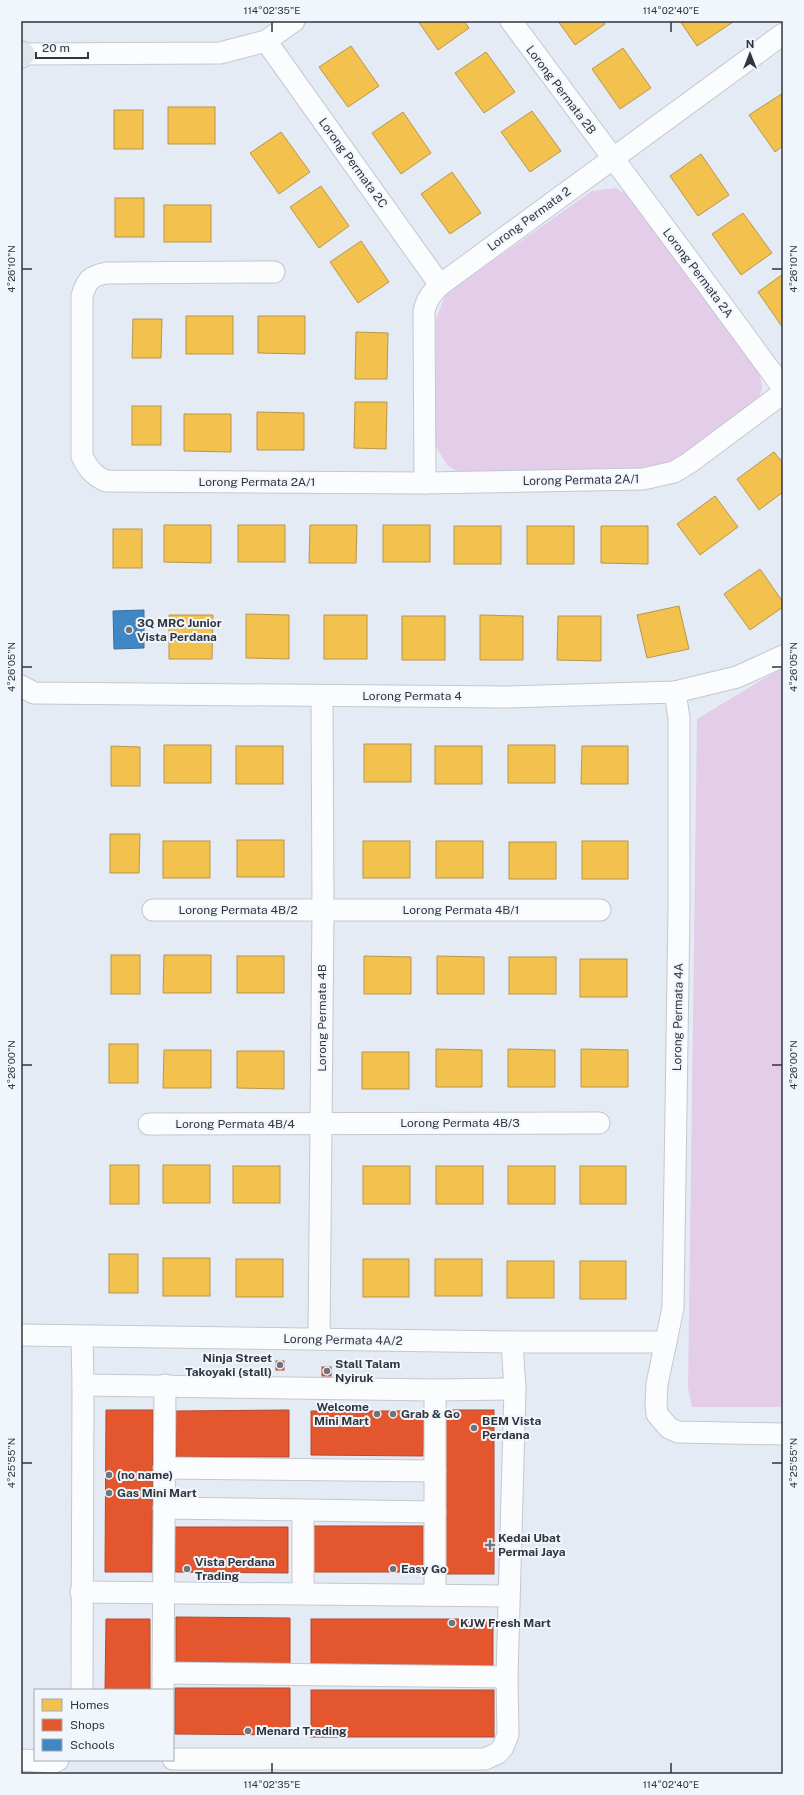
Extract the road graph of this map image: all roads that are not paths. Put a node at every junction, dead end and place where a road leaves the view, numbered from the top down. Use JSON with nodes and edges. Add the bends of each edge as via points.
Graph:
{"nodes":[{"id":1,"x":294,"y":21,"type":"edge"},
{"id":2,"x":511,"y":21,"type":"edge"},
{"id":3,"x":783,"y":34,"type":"edge"},
{"id":4,"x":266,"y":41,"type":"junction"},
{"id":5,"x":22,"y":54,"type":"edge"},
{"id":6,"x":612,"y":158,"type":"junction"},
{"id":7,"x":274,"y":272,"type":"dead end"},
{"id":8,"x":440,"y":285,"type":"junction"},
{"id":9,"x":783,"y":388,"type":"edge"},
{"id":10,"x":783,"y":393,"type":"edge"},
{"id":11,"x":425,"y":483,"type":"junction"},
{"id":12,"x":783,"y":656,"type":"edge"},
{"id":13,"x":675,"y":692,"type":"junction"},
{"id":14,"x":25,"y":693,"type":"edge"},
{"id":15,"x":322,"y":696,"type":"junction"},
{"id":16,"x":153,"y":910,"type":"dead end"},
{"id":17,"x":323,"y":910,"type":"junction"},
{"id":18,"x":600,"y":910,"type":"dead end"},
{"id":19,"x":599,"y":1123,"type":"dead end"},
{"id":20,"x":149,"y":1124,"type":"dead end"},
{"id":21,"x":322,"y":1124,"type":"junction"},
{"id":22,"x":21,"y":1335,"type":"edge"},
{"id":23,"x":82,"y":1336,"type":"junction"},
{"id":24,"x":319,"y":1339,"type":"junction"},
{"id":25,"x":512,"y":1342,"type":"junction"},
{"id":26,"x":666,"y":1342,"type":"junction"},
{"id":27,"x":83,"y":1385,"type":"junction"},
{"id":28,"x":165,"y":1385,"type":"junction"},
{"id":29,"x":515,"y":1389,"type":"junction"},
{"id":30,"x":435,"y":1390,"type":"junction"},
{"id":31,"x":783,"y":1434,"type":"edge"},
{"id":32,"x":164,"y":1468,"type":"junction"},
{"id":33,"x":435,"y":1471,"type":"junction"},
{"id":34,"x":164,"y":1508,"type":"junction"},
{"id":35,"x":302,"y":1512,"type":"junction"},
{"id":36,"x":435,"y":1512,"type":"junction"},
{"id":37,"x":81,"y":1592,"type":"junction"},
{"id":38,"x":163,"y":1592,"type":"junction"},
{"id":39,"x":302,"y":1593,"type":"junction"},
{"id":40,"x":435,"y":1595,"type":"junction"},
{"id":41,"x":510,"y":1596,"type":"junction"},
{"id":42,"x":508,"y":1677,"type":"junction"},
{"id":43,"x":163,"y":1682,"type":"edge"},
{"id":44,"x":82,"y":1689,"type":"edge"},
{"id":45,"x":174,"y":1759,"type":"edge"},
{"id":46,"x":21,"y":1760,"type":"edge"},
{"id":47,"x":34,"y":1761,"type":"edge"},
{"id":48,"x":38,"y":1761,"type":"edge"},
{"id":49,"x":56,"y":1761,"type":"edge"}],
"edges":[{"from":1,"to":4,"type":"street"},
{"from":2,"to":6,"type":"street","name":"Lorong Permata 2B"},
{"from":3,"to":6,"type":"street","name":"Lorong Permata 2"},
{"from":4,"to":5,"type":"street","via":[[220,53]]},
{"from":4,"to":8,"type":"street","name":"Lorong Permata 2C"},
{"from":6,"to":8,"type":"street","name":"Lorong Permata 2"},
{"from":6,"to":9,"type":"street","name":"Lorong Permata 2A"},
{"from":7,"to":11,"type":"street","name":"Lorong Permata 2A/1","via":[[94,275],[86,284],[82,296],[82,456],[87,468],[106,481]]},
{"from":8,"to":11,"type":"street","name":"Lorong Permata 2","via":[[426,303],[424,312]]},
{"from":10,"to":11,"type":"street","name":"Lorong Permata 2A/1","via":[[703,454],[674,472],[658,477]]},
{"from":12,"to":13,"type":"street","name":"Lorong Permata 4","via":[[736,677]]},
{"from":13,"to":15,"type":"street","name":"Lorong Permata 4","via":[[506,697]]},
{"from":13,"to":26,"type":"street","name":"Lorong Permata 4A","via":[[679,718],[676,1211],[673,1308]]},
{"from":14,"to":15,"type":"street","name":"Lorong Permata 4"},
{"from":15,"to":17,"type":"street","name":"Lorong Permata 4B"},
{"from":16,"to":17,"type":"street","name":"Lorong Permata 4B/2"},
{"from":17,"to":18,"type":"street","name":"Lorong Permata 4B/1"},
{"from":17,"to":21,"type":"street","name":"Lorong Permata 4B"},
{"from":19,"to":21,"type":"street","name":"Lorong Permata 4B/3"},
{"from":20,"to":21,"type":"street","name":"Lorong Permata 4B/4"},
{"from":21,"to":24,"type":"street","name":"Lorong Permata 4B"},
{"from":22,"to":23,"type":"street","name":"Lorong Permata 4A/2"},
{"from":23,"to":24,"type":"street","name":"Lorong Permata 4A/2"},
{"from":23,"to":27,"type":"street"},
{"from":24,"to":25,"type":"street","name":"Lorong Permata 4A/2"},
{"from":25,"to":26,"type":"street","name":"Lorong Permata 4A/2"},
{"from":25,"to":29,"type":"street"},
{"from":26,"to":31,"type":"street","name":"Lorong Permata 4A","via":[[657,1384],[656,1404],[658,1414],[669,1428],[678,1432],[705,1434]]},
{"from":27,"to":28,"type":"street"},
{"from":27,"to":37,"type":"street"},
{"from":28,"to":30,"type":"street"},
{"from":28,"to":32,"type":"street"},
{"from":29,"to":30,"type":"street"},
{"from":29,"to":41,"type":"street"},
{"from":30,"to":33,"type":"street"},
{"from":32,"to":33,"type":"street"},
{"from":32,"to":34,"type":"street"},
{"from":33,"to":36,"type":"street"},
{"from":34,"to":35,"type":"street"},
{"from":34,"to":38,"type":"street"},
{"from":35,"to":36,"type":"street"},
{"from":35,"to":39,"type":"street"},
{"from":36,"to":40,"type":"street"},
{"from":37,"to":38,"type":"street"},
{"from":37,"to":44,"type":"street"},
{"from":38,"to":39,"type":"street"},
{"from":38,"to":43,"type":"street"},
{"from":39,"to":40,"type":"street"},
{"from":40,"to":41,"type":"street"},
{"from":41,"to":42,"type":"street"},
{"from":42,"to":43,"type":"street"},
{"from":42,"to":45,"type":"street","via":[[507,1742],[498,1753],[485,1759]]},
{"from":46,"to":47,"type":"street"},
{"from":48,"to":49,"type":"street"}]}
